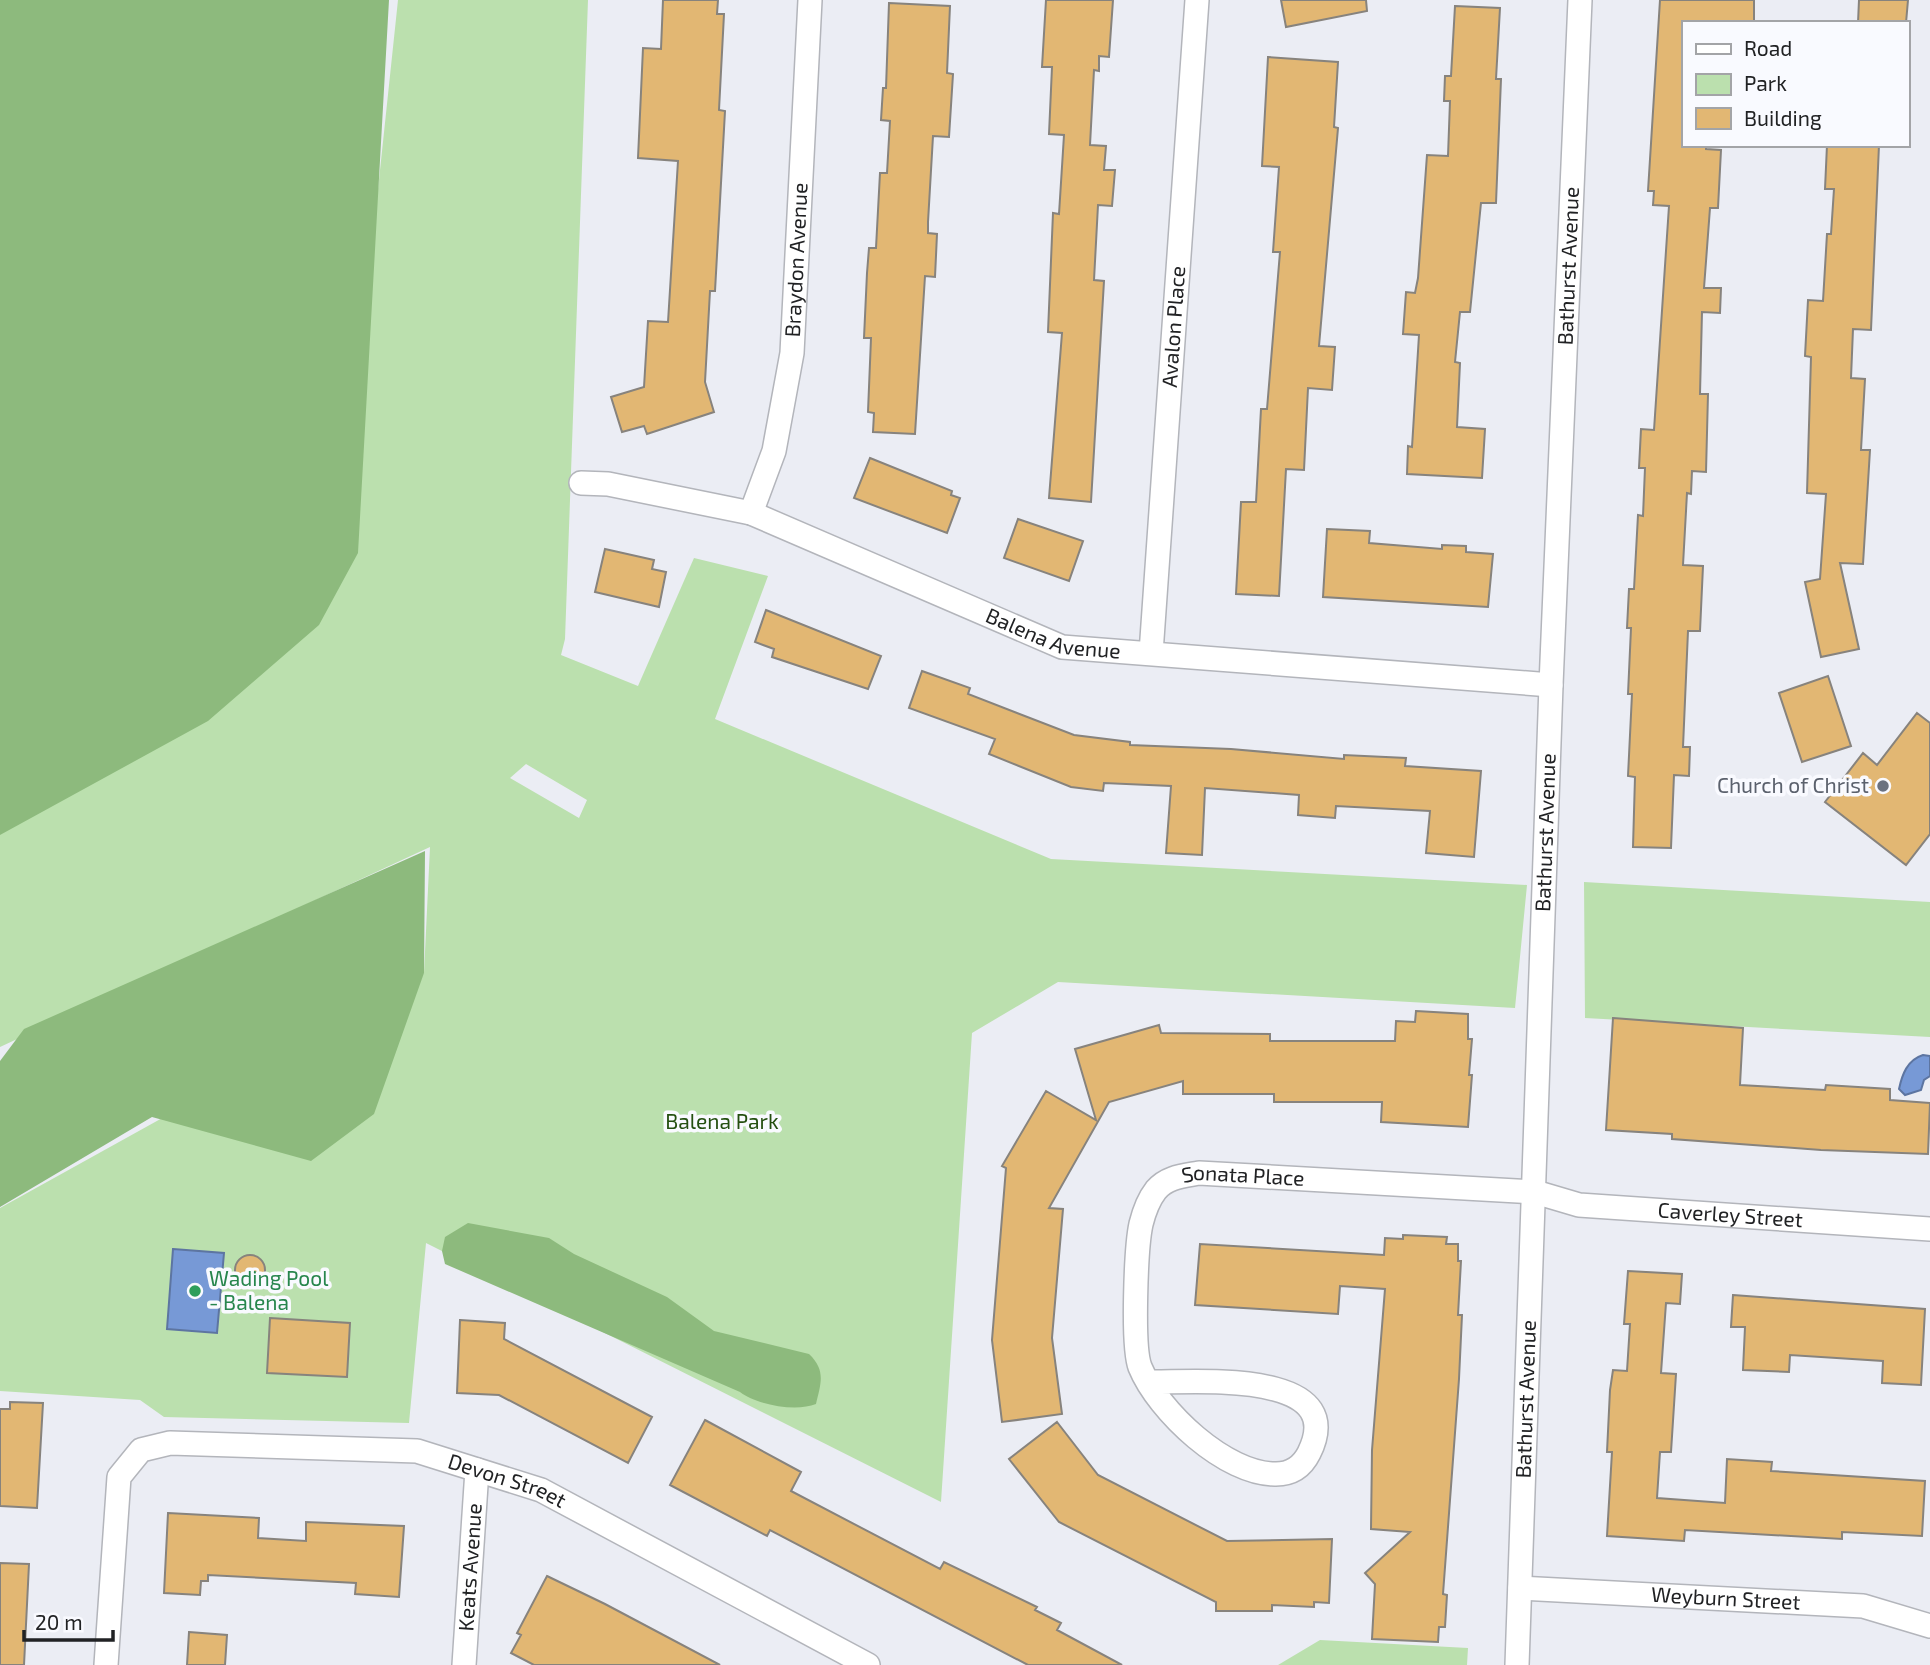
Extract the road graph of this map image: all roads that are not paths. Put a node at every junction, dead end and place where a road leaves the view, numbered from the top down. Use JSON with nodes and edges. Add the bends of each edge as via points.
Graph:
{"nodes":[{"id":1,"x":810,"y":0,"type":"edge"},
{"id":2,"x":1197,"y":0,"type":"edge"},
{"id":3,"x":1580,"y":0,"type":"edge"},
{"id":4,"x":581,"y":483,"type":"dead end"},
{"id":5,"x":751,"y":513,"type":"junction"},
{"id":6,"x":1151,"y":653,"type":"junction"},
{"id":7,"x":1551,"y":685,"type":"junction"},
{"id":8,"x":1535,"y":1192,"type":"junction"},
{"id":9,"x":1930,"y":1229,"type":"edge"},
{"id":10,"x":1150,"y":1382,"type":"junction"},
{"id":11,"x":477,"y":1471,"type":"junction"},
{"id":12,"x":1520,"y":1588,"type":"junction"},
{"id":13,"x":1930,"y":1626,"type":"edge"},
{"id":14,"x":106,"y":1665,"type":"edge"},
{"id":15,"x":464,"y":1665,"type":"edge"},
{"id":16,"x":868,"y":1665,"type":"edge"},
{"id":17,"x":1517,"y":1665,"type":"edge"}],
"edges":[{"from":1,"to":5,"type":"street","name":"Braydon Avenue","via":[[792,353],[774,451]]},
{"from":2,"to":6,"type":"street","name":"Avalon Place"},
{"from":3,"to":7,"type":"street","name":"Bathurst Avenue"},
{"from":4,"to":5,"type":"street","name":"Balena Avenue","via":[[608,484]]},
{"from":5,"to":6,"type":"street","name":"Balena Avenue","via":[[1062,647]]},
{"from":6,"to":7,"type":"street","name":"Balena Avenue"},
{"from":7,"to":8,"type":"street","name":"Bathurst Avenue"},
{"from":8,"to":9,"type":"street","name":"Caverley Street","via":[[1579,1205]]},
{"from":8,"to":10,"type":"street","name":"Sonata Place","via":[[1199,1172],[1171,1178],[1147,1203],[1141,1225],[1136,1345],[1140,1367]]},
{"from":8,"to":12,"type":"street","name":"Bathurst Avenue"},
{"from":10,"to":10,"type":"street","name":"Sonata Place","via":[[1256,1384],[1289,1393],[1312,1413],[1312,1446],[1304,1462],[1287,1474],[1247,1468],[1193,1436],[1158,1399]]},
{"from":11,"to":14,"type":"street","name":"Devon Street","via":[[417,1451],[170,1443],[141,1450],[119,1477]]},
{"from":11,"to":15,"type":"street","name":"Keats Avenue"},
{"from":11,"to":16,"type":"street","name":"Devon Street","via":[[541,1490]]},
{"from":12,"to":13,"type":"street","name":"Weyburn Street","via":[[1863,1606]]},
{"from":12,"to":17,"type":"street","name":"Bathurst Avenue"}]}
